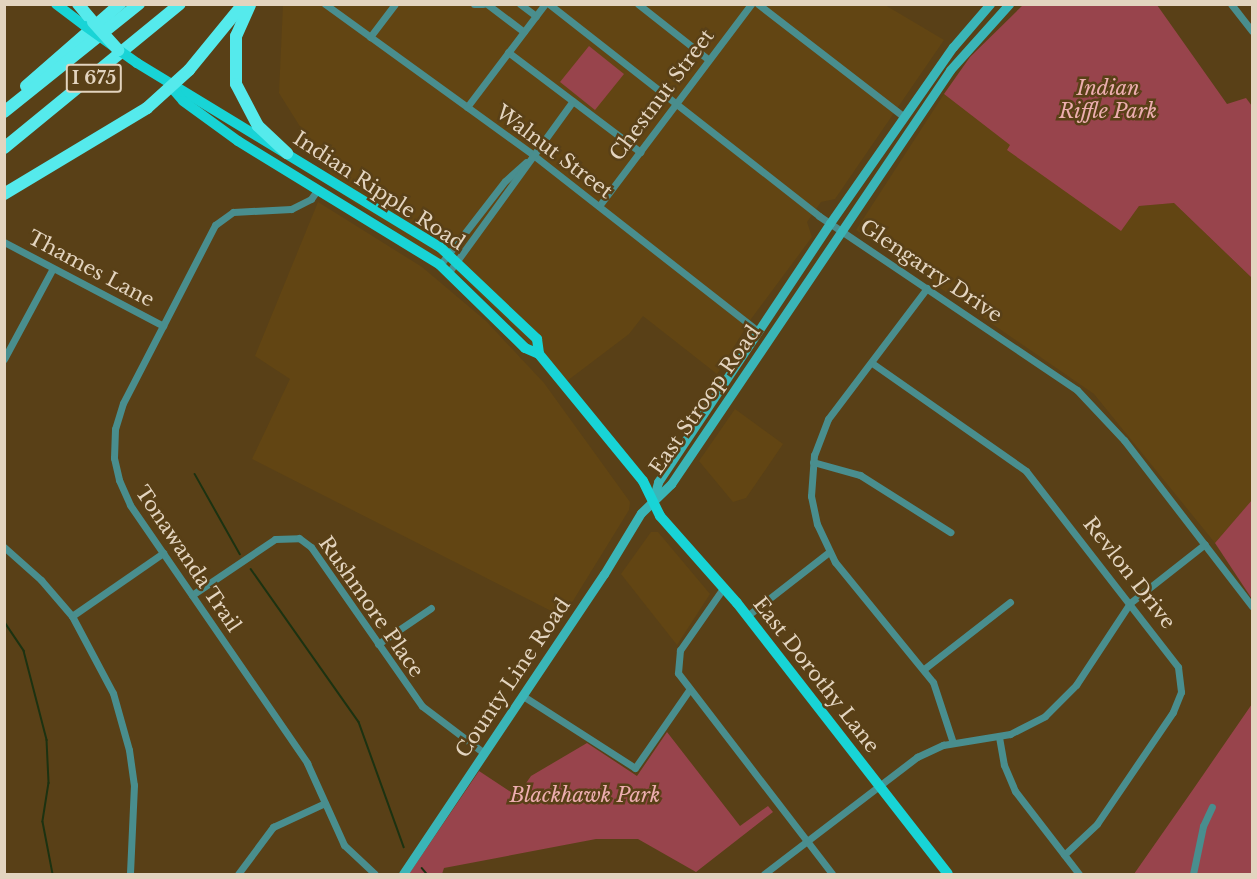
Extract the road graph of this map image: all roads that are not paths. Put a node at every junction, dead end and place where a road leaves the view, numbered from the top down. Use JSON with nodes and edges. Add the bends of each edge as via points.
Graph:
{"nodes":[{"id":1,"x":56,"y":4,"type":"edge"},
{"id":2,"x":78,"y":4,"type":"edge"},
{"id":3,"x":120,"y":4,"type":"edge"},
{"id":4,"x":139,"y":4,"type":"edge"},
{"id":5,"x":180,"y":4,"type":"edge"},
{"id":6,"x":243,"y":4,"type":"edge"},
{"id":7,"x":251,"y":4,"type":"edge"},
{"id":8,"x":325,"y":4,"type":"edge"},
{"id":9,"x":394,"y":4,"type":"edge"},
{"id":10,"x":474,"y":4,"type":"edge"},
{"id":11,"x":485,"y":4,"type":"edge"},
{"id":12,"x":520,"y":4,"type":"edge"},
{"id":13,"x":547,"y":4,"type":"edge"},
{"id":14,"x":638,"y":4,"type":"edge"},
{"id":15,"x":751,"y":4,"type":"edge"},
{"id":16,"x":758,"y":4,"type":"edge"},
{"id":17,"x":990,"y":4,"type":"edge"},
{"id":18,"x":1231,"y":4,"type":"edge"},
{"id":19,"x":1007,"y":5,"type":"edge"},
{"id":20,"x":536,"y":16,"type":"junction"},
{"id":21,"x":89,"y":24,"type":"junction"},
{"id":22,"x":524,"y":32,"type":"junction"},
{"id":23,"x":1252,"y":32,"type":"edge"},
{"id":24,"x":370,"y":37,"type":"junction"},
{"id":25,"x":118,"y":50,"type":"joint"},
{"id":26,"x":508,"y":52,"type":"junction"},
{"id":27,"x":709,"y":60,"type":"junction"},
{"id":28,"x":171,"y":87,"type":"junction"},
{"id":29,"x":573,"y":101,"type":"junction"},
{"id":30,"x":677,"y":102,"type":"junction"},
{"id":31,"x":467,"y":107,"type":"junction"},
{"id":32,"x":4,"y":110,"type":"edge"},
{"id":33,"x":904,"y":117,"type":"junction"},
{"id":34,"x":4,"y":148,"type":"edge"},
{"id":35,"x":640,"y":152,"type":"junction"},
{"id":36,"x":287,"y":153,"type":"junction"},
{"id":37,"x":532,"y":154,"type":"junction"},
{"id":38,"x":526,"y":162,"type":"junction"},
{"id":39,"x":345,"y":186,"type":"junction"},
{"id":40,"x":314,"y":187,"type":"junction"},
{"id":41,"x":4,"y":194,"type":"edge"},
{"id":42,"x":599,"y":206,"type":"junction"},
{"id":43,"x":830,"y":223,"type":"junction"},
{"id":44,"x":842,"y":231,"type":"junction"},
{"id":45,"x":4,"y":242,"type":"edge"},
{"id":46,"x":448,"y":254,"type":"junction"},
{"id":47,"x":457,"y":261,"type":"junction"},
{"id":48,"x":440,"y":265,"type":"junction"},
{"id":49,"x":53,"y":268,"type":"junction"},
{"id":50,"x":449,"y":272,"type":"junction"},
{"id":51,"x":927,"y":288,"type":"junction"},
{"id":52,"x":163,"y":326,"type":"junction"},
{"id":53,"x":758,"y":331,"type":"junction"},
{"id":54,"x":539,"y":354,"type":"junction"},
{"id":55,"x":4,"y":358,"type":"edge"},
{"id":56,"x":872,"y":363,"type":"junction"},
{"id":57,"x":729,"y":375,"type":"junction"},
{"id":58,"x":722,"y":409,"type":"junction"},
{"id":59,"x":705,"y":413,"type":"junction"},
{"id":60,"x":813,"y":462,"type":"junction"},
{"id":61,"x":653,"y":501,"type":"junction"},
{"id":62,"x":950,"y":532,"type":"dead end"},
{"id":63,"x":1205,"y":544,"type":"junction"},
{"id":64,"x":4,"y":547,"type":"edge"},
{"id":65,"x":829,"y":552,"type":"junction"},
{"id":66,"x":163,"y":553,"type":"junction"},
{"id":67,"x":724,"y":587,"type":"junction"},
{"id":68,"x":192,"y":595,"type":"junction"},
{"id":69,"x":1010,"y":602,"type":"dead end"},
{"id":70,"x":1130,"y":603,"type":"junction"},
{"id":71,"x":1252,"y":606,"type":"edge"},
{"id":72,"x":431,"y":608,"type":"dead end"},
{"id":73,"x":72,"y":615,"type":"junction"},
{"id":74,"x":747,"y":616,"type":"junction"},
{"id":75,"x":378,"y":644,"type":"junction"},
{"id":76,"x":924,"y":669,"type":"junction"},
{"id":77,"x":689,"y":690,"type":"junction"},
{"id":78,"x":523,"y":696,"type":"junction"},
{"id":79,"x":999,"y":737,"type":"junction"},
{"id":80,"x":953,"y":743,"type":"junction"},
{"id":81,"x":484,"y":753,"type":"junction"},
{"id":82,"x":879,"y":785,"type":"junction"},
{"id":83,"x":326,"y":803,"type":"junction"},
{"id":84,"x":1212,"y":807,"type":"dead end"},
{"id":85,"x":806,"y":842,"type":"junction"},
{"id":86,"x":1064,"y":855,"type":"junction"},
{"id":87,"x":130,"y":874,"type":"edge"},
{"id":88,"x":238,"y":874,"type":"edge"},
{"id":89,"x":375,"y":874,"type":"edge"},
{"id":90,"x":403,"y":874,"type":"edge"},
{"id":91,"x":764,"y":874,"type":"edge"},
{"id":92,"x":832,"y":874,"type":"edge"},
{"id":93,"x":948,"y":874,"type":"edge"},
{"id":94,"x":1079,"y":874,"type":"edge"},
{"id":95,"x":1193,"y":874,"type":"edge"}],
"edges":[{"from":1,"to":21,"type":"main road"},
{"from":2,"to":21,"type":"highway"},
{"from":3,"to":32,"type":"highway"},
{"from":4,"to":32,"type":"highway","number":"I 675"},
{"from":5,"to":34,"type":"highway","number":"I 675"},
{"from":6,"to":28,"type":"highway"},
{"from":7,"to":36,"type":"highway","via":[[236,36],[237,84],[258,126]]},
{"from":8,"to":24,"type":"street","name":"Walnut Street"},
{"from":9,"to":24,"type":"street"},
{"from":10,"to":11,"type":"street"},
{"from":11,"to":22,"type":"street"},
{"from":12,"to":20,"type":"street"},
{"from":13,"to":20,"type":"street"},
{"from":13,"to":30,"type":"street","name":"Glengarry Drive"},
{"from":14,"to":27,"type":"street"},
{"from":15,"to":27,"type":"street","name":"Chestnut Street"},
{"from":16,"to":33,"type":"street"},
{"from":17,"to":33,"type":"main road","name":"East Stroop Road","via":[[953,47]]},
{"from":18,"to":23,"type":"street"},
{"from":19,"to":44,"type":"main road","name":"East Stroop Road","via":[[950,70]]},
{"from":20,"to":22,"type":"street"},
{"from":21,"to":25,"type":"highway","bridge":true},
{"from":22,"to":26,"type":"street"},
{"from":24,"to":31,"type":"street","name":"Walnut Street"},
{"from":25,"to":28,"type":"main road","name":"Indian Ripple Road","bridge":true},
{"from":26,"to":29,"type":"street"},
{"from":26,"to":31,"type":"street"},
{"from":27,"to":30,"type":"street","name":"Chestnut Street"},
{"from":28,"to":36,"type":"main road","name":"Indian Ripple Road","via":[[206,103]]},
{"from":28,"to":40,"type":"main road","name":"Indian Ripple Road","via":[[200,115]]},
{"from":28,"to":41,"type":"highway","via":[[138,113]]},
{"from":29,"to":35,"type":"street"},
{"from":29,"to":37,"type":"street"},
{"from":30,"to":35,"type":"street","name":"Chestnut Street"},
{"from":30,"to":43,"type":"street","name":"Glengarry Drive"},
{"from":31,"to":37,"type":"street","name":"Walnut Street"},
{"from":33,"to":43,"type":"main road","name":"East Stroop Road"},
{"from":35,"to":42,"type":"street","name":"Chestnut Street"},
{"from":36,"to":39,"type":"main road","name":"Indian Ripple Road"},
{"from":37,"to":38,"type":"street"},
{"from":37,"to":42,"type":"street","name":"Walnut Street"},
{"from":38,"to":46,"type":"street","via":[[505,182]]},
{"from":38,"to":47,"type":"street"},
{"from":39,"to":40,"type":"main road","via":[[334,187],[321,179]]},
{"from":39,"to":46,"type":"main road","name":"Indian Ripple Road"},
{"from":40,"to":48,"type":"main road","name":"Indian Ripple Road"},
{"from":40,"to":52,"type":"street","name":"Tonawanda Trail","via":[[302,203],[291,209],[233,212],[220,219]]},
{"from":42,"to":53,"type":"street","name":"Walnut Street"},
{"from":43,"to":44,"type":"street","name":"Glengarry Drive"},
{"from":43,"to":53,"type":"main road","name":"East Stroop Road"},
{"from":44,"to":51,"type":"street","name":"Glengarry Drive"},
{"from":44,"to":58,"type":"main road","name":"East Stroop Road"},
{"from":45,"to":49,"type":"street","name":"Thames Lane"},
{"from":46,"to":47,"type":"main road","name":"Indian Ripple Road"},
{"from":46,"to":48,"type":"street"},
{"from":47,"to":50,"type":"street"},
{"from":47,"to":54,"type":"main road","name":"Indian Ripple Road","via":[[537,339]]},
{"from":48,"to":50,"type":"main road","name":"Indian Ripple Road"},
{"from":49,"to":52,"type":"street","name":"Thames Lane"},
{"from":49,"to":55,"type":"street"},
{"from":50,"to":54,"type":"main road","name":"Indian Ripple Road","via":[[525,348]]},
{"from":51,"to":56,"type":"street"},
{"from":51,"to":63,"type":"street","name":"Glengarry Drive","via":[[1077,390],[1124,440]]},
{"from":52,"to":66,"type":"street","name":"Tonawanda Trail","via":[[123,403],[114,442],[121,488]]},
{"from":53,"to":57,"type":"main road","name":"East Stroop Road"},
{"from":54,"to":61,"type":"main road","name":"Indian Ripple Road","via":[[643,481]]},
{"from":56,"to":60,"type":"street","via":[[828,419]]},
{"from":56,"to":70,"type":"street","name":"Revlon Drive","via":[[1026,471]]},
{"from":57,"to":58,"type":"main road"},
{"from":57,"to":59,"type":"main road","name":"East Stroop Road"},
{"from":58,"to":59,"type":"main road"},
{"from":58,"to":61,"type":"main road","name":"East Stroop Road","via":[[671,484]]},
{"from":59,"to":61,"type":"main road","name":"East Stroop Road","via":[[658,482]]},
{"from":60,"to":62,"type":"street","via":[[860,475]]},
{"from":60,"to":65,"type":"street","via":[[813,508]]},
{"from":61,"to":67,"type":"main road","name":"East Dorothy Lane","via":[[660,516]]},
{"from":61,"to":78,"type":"main road","name":"County Line Road","via":[[641,513]]},
{"from":63,"to":70,"type":"street"},
{"from":63,"to":71,"type":"street","name":"Glengarry Drive"},
{"from":64,"to":73,"type":"street"},
{"from":65,"to":74,"type":"street"},
{"from":65,"to":76,"type":"street","via":[[875,614]]},
{"from":66,"to":68,"type":"street","name":"Tonawanda Trail"},
{"from":66,"to":73,"type":"street"},
{"from":67,"to":74,"type":"main road","name":"East Dorothy Lane"},
{"from":67,"to":77,"type":"street","via":[[677,658],[678,673]]},
{"from":68,"to":75,"type":"street","name":"Rushmore Place","via":[[275,539],[295,536],[311,547]]},
{"from":68,"to":83,"type":"street","name":"Tonawanda Trail","via":[[308,763]]},
{"from":69,"to":76,"type":"street"},
{"from":70,"to":79,"type":"street","via":[[1076,685],[1055,708],[1029,726]]},
{"from":70,"to":86,"type":"street","name":"Revlon Drive","via":[[1175,660],[1180,692],[1173,712],[1096,824]]},
{"from":72,"to":75,"type":"street"},
{"from":73,"to":87,"type":"street","via":[[108,681],[129,750],[135,810]]},
{"from":74,"to":82,"type":"main road","name":"East Dorothy Lane"},
{"from":75,"to":81,"type":"street","name":"Rushmore Place","via":[[428,713]]},
{"from":76,"to":80,"type":"street","via":[[943,704]]},
{"from":77,"to":78,"type":"street","via":[[635,768]]},
{"from":77,"to":85,"type":"street"},
{"from":78,"to":81,"type":"main road","name":"County Line Road"},
{"from":79,"to":80,"type":"street"},
{"from":79,"to":86,"type":"street","via":[[1004,765],[1015,791]]},
{"from":80,"to":82,"type":"street","via":[[917,757]]},
{"from":81,"to":90,"type":"main road","name":"County Line Road"},
{"from":82,"to":85,"type":"street"},
{"from":82,"to":93,"type":"main road","name":"East Dorothy Lane"},
{"from":83,"to":88,"type":"street","via":[[273,827]]},
{"from":83,"to":89,"type":"street","name":"Tonawanda Trail","via":[[344,845]]},
{"from":84,"to":95,"type":"street","via":[[1203,826]]},
{"from":85,"to":91,"type":"street"},
{"from":85,"to":92,"type":"street"},
{"from":86,"to":94,"type":"street"}]}
